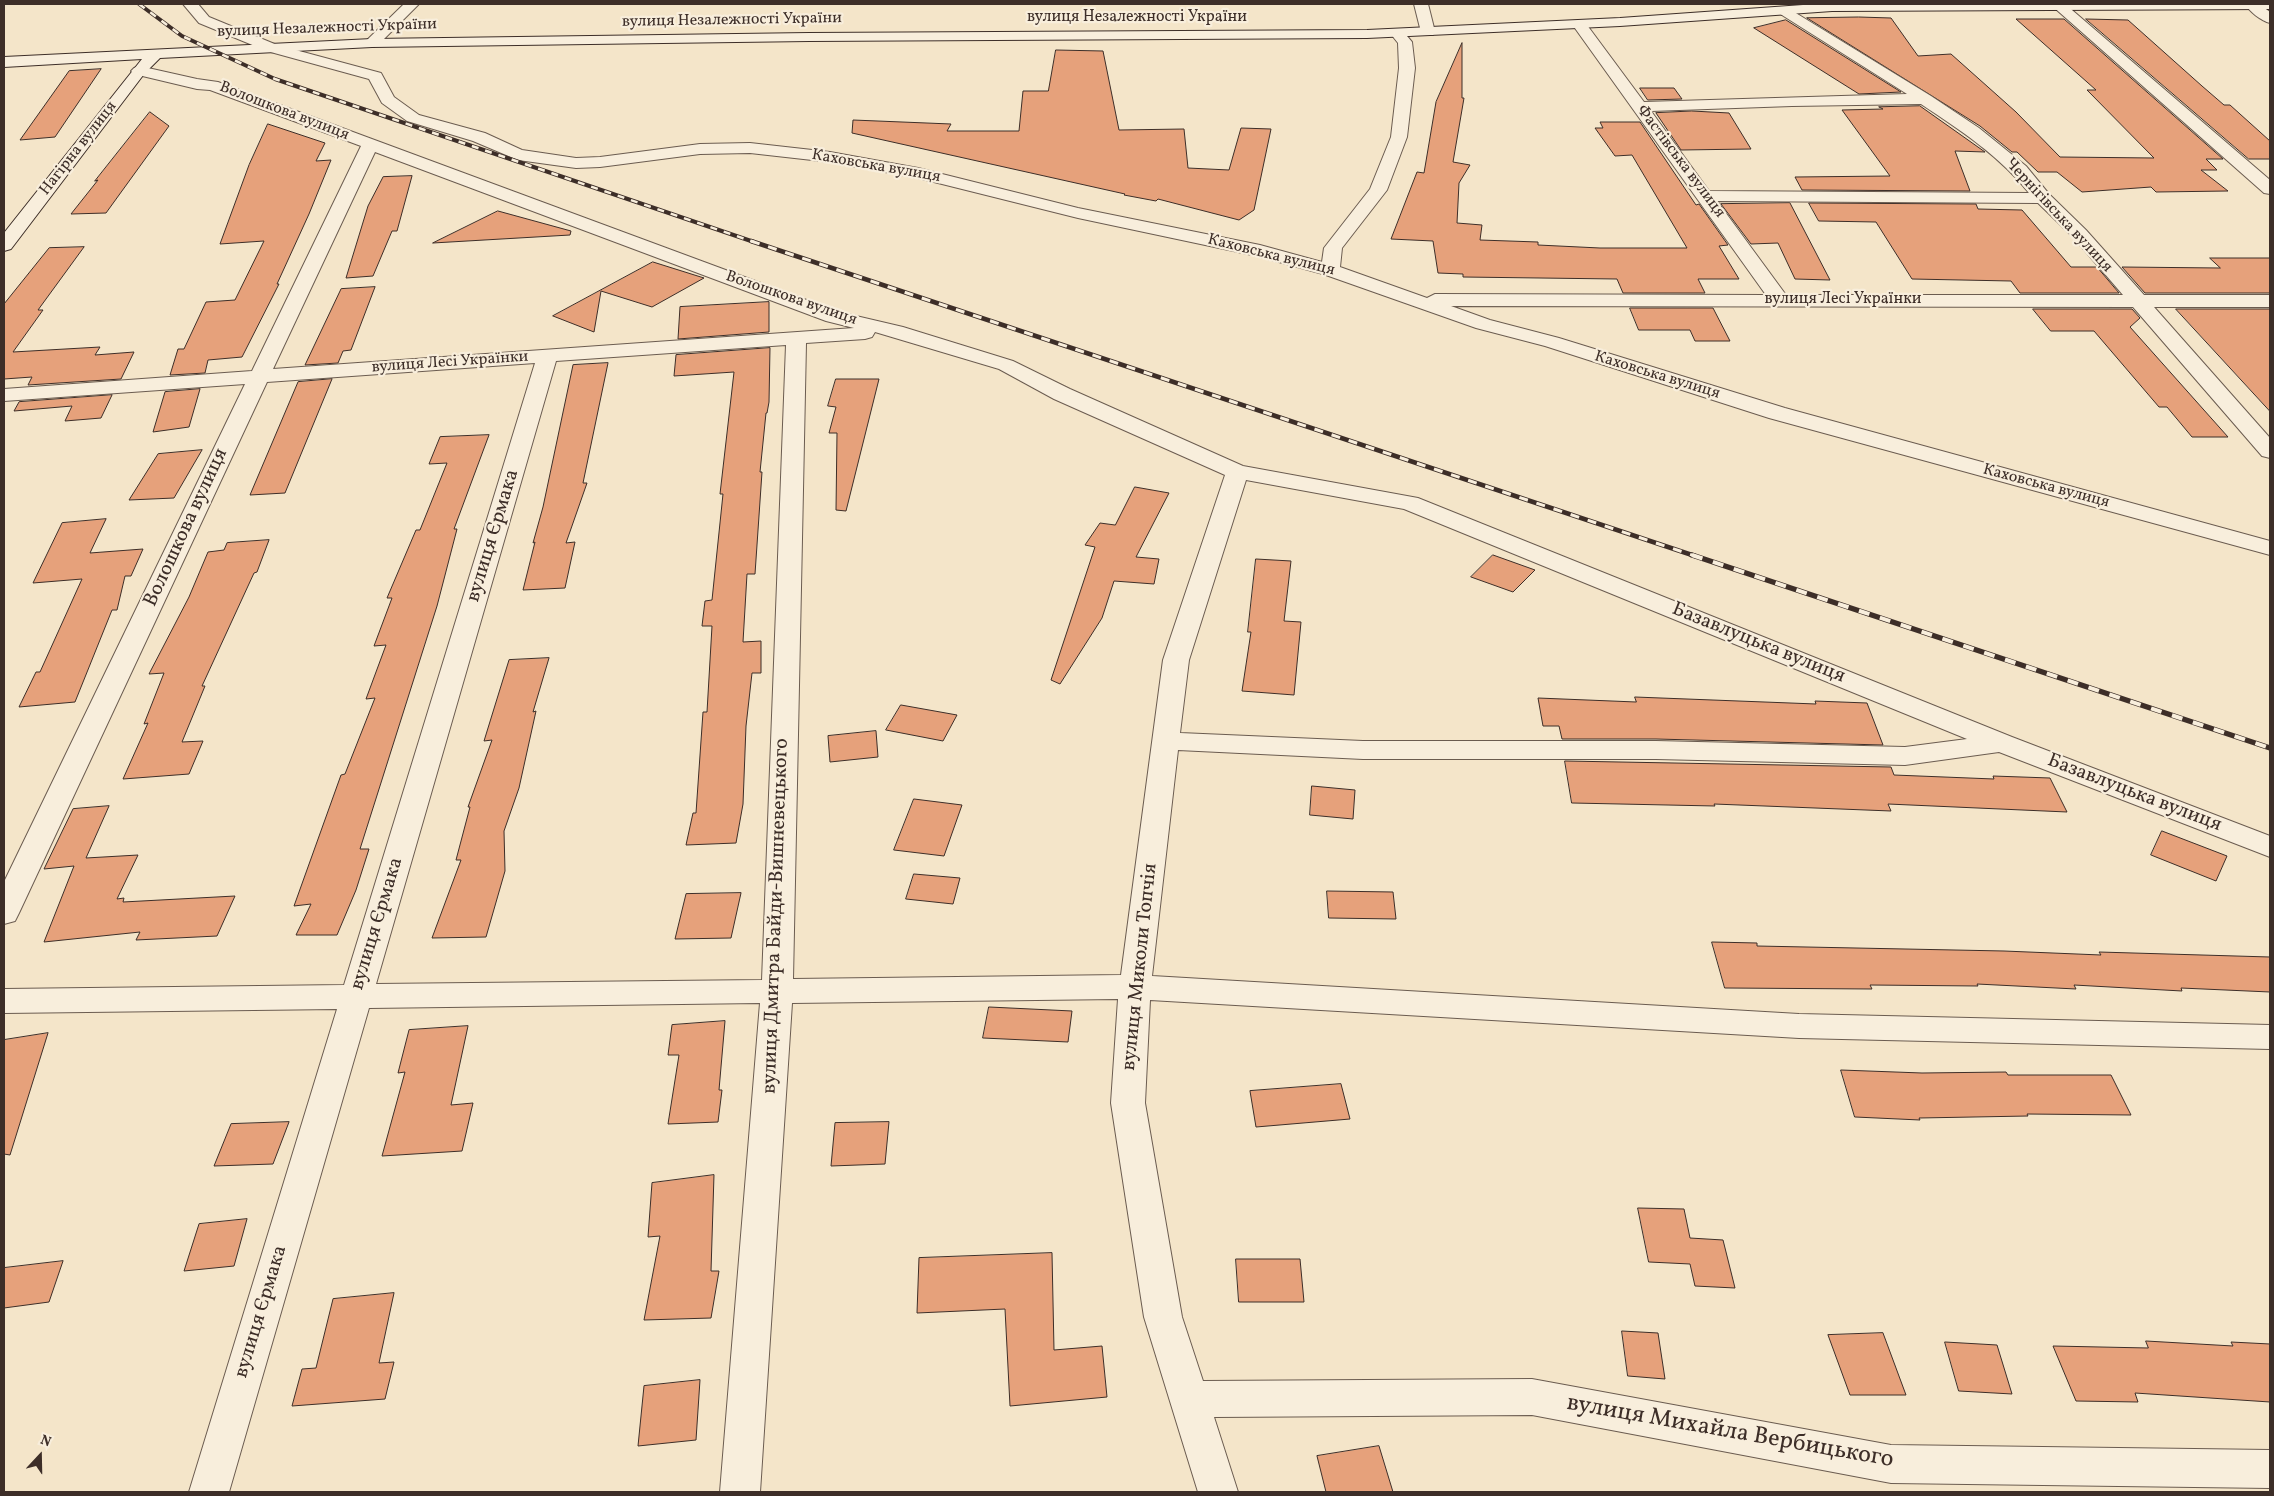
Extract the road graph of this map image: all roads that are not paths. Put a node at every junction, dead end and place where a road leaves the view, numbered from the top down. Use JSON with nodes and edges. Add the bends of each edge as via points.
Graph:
{"nodes":[{"id":1,"x":190,"y":4,"type":"edge"},
{"id":2,"x":412,"y":4,"type":"edge"},
{"id":3,"x":1421,"y":4,"type":"edge"},
{"id":4,"x":2057,"y":4,"type":"edge"},
{"id":5,"x":2252,"y":5,"type":"junction"},
{"id":6,"x":2270,"y":5,"type":"edge"},
{"id":7,"x":1781,"y":10,"type":"junction"},
{"id":8,"x":2270,"y":19,"type":"edge"},
{"id":9,"x":1579,"y":24,"type":"junction"},
{"id":10,"x":1428,"y":32,"type":"junction"},
{"id":11,"x":1396,"y":33,"type":"junction"},
{"id":12,"x":372,"y":43,"type":"junction"},
{"id":13,"x":272,"y":48,"type":"junction"},
{"id":14,"x":156,"y":54,"type":"junction"},
{"id":15,"x":4,"y":62,"type":"edge"},
{"id":16,"x":139,"y":71,"type":"junction"},
{"id":17,"x":1925,"y":99,"type":"junction"},
{"id":18,"x":1638,"y":107,"type":"junction"},
{"id":19,"x":370,"y":144,"type":"junction"},
{"id":20,"x":2270,"y":189,"type":"edge"},
{"id":21,"x":1706,"y":196,"type":"junction"},
{"id":22,"x":2043,"y":198,"type":"junction"},
{"id":23,"x":4,"y":245,"type":"edge"},
{"id":24,"x":1330,"y":270,"type":"junction"},
{"id":25,"x":1416,"y":300,"type":"junction"},
{"id":26,"x":1780,"y":300,"type":"junction"},
{"id":27,"x":2136,"y":300,"type":"junction"},
{"id":28,"x":2270,"y":301,"type":"edge"},
{"id":29,"x":896,"y":331,"type":"junction"},
{"id":30,"x":796,"y":338,"type":"junction"},
{"id":31,"x":548,"y":356,"type":"junction"},
{"id":32,"x":259,"y":377,"type":"junction"},
{"id":33,"x":4,"y":395,"type":"edge"},
{"id":34,"x":2270,"y":451,"type":"edge"},
{"id":35,"x":1237,"y":472,"type":"junction"},
{"id":36,"x":2270,"y":548,"type":"edge"},
{"id":37,"x":1166,"y":741,"type":"junction"},
{"id":38,"x":2002,"y":743,"type":"junction"},
{"id":39,"x":2270,"y":846,"type":"edge"},
{"id":40,"x":4,"y":913,"type":"edge"},
{"id":41,"x":1135,"y":987,"type":"junction"},
{"id":42,"x":777,"y":991,"type":"junction"},
{"id":43,"x":357,"y":996,"type":"junction"},
{"id":44,"x":4,"y":1001,"type":"edge"},
{"id":45,"x":2270,"y":1037,"type":"edge"},
{"id":46,"x":1189,"y":1399,"type":"junction"},
{"id":47,"x":2270,"y":1469,"type":"edge"},
{"id":48,"x":209,"y":1492,"type":"edge"},
{"id":49,"x":740,"y":1492,"type":"edge"},
{"id":50,"x":1218,"y":1492,"type":"edge"}],
"edges":[{"from":1,"to":13,"type":"street","via":[[204,20]]},
{"from":2,"to":12,"type":"street"},
{"from":3,"to":10,"type":"street"},
{"from":4,"to":5,"type":"street","name":"вулиця Незалежності України"},
{"from":4,"to":7,"type":"street","name":"вулиця Незалежності України"},
{"from":4,"to":20,"type":"street"},
{"from":5,"to":6,"type":"street","name":"вулиця Незалежності України"},
{"from":5,"to":8,"type":"street"},
{"from":7,"to":9,"type":"street","name":"вулиця Незалежності України"},
{"from":7,"to":17,"type":"street","name":"Чернігівська вулиця"},
{"from":9,"to":10,"type":"street","name":"вулиця Незалежності України"},
{"from":9,"to":18,"type":"street","name":"Фастівська вулиця"},
{"from":10,"to":11,"type":"street","name":"вулиця Незалежності України"},
{"from":11,"to":12,"type":"street","name":"вулиця Незалежності України"},
{"from":11,"to":24,"type":"street","via":[[1405,42],[1407,68],[1399,137],[1378,190],[1333,248]]},
{"from":12,"to":13,"type":"street","name":"вулиця Незалежності України"},
{"from":13,"to":14,"type":"street","name":"вулиця Незалежності України"},
{"from":13,"to":24,"type":"street","name":"Каховська вулиця","via":[[375,76],[388,100],[413,118],[479,137],[518,154],[576,163],[708,149],[750,148],[830,157],[918,173],[1078,214],[1260,251]]},
{"from":14,"to":15,"type":"street","name":"вулиця Незалежності України"},
{"from":14,"to":16,"type":"street","name":"Нагірна вулиця"},
{"from":16,"to":19,"type":"street","name":"Волошкова вулиця","via":[[212,85]]},
{"from":16,"to":23,"type":"street","name":"Нагірна вулиця"},
{"from":17,"to":18,"type":"street"},
{"from":17,"to":22,"type":"street","name":"Чернігівська вулиця","via":[[2020,170]]},
{"from":18,"to":21,"type":"street","name":"Фастівська вулиця"},
{"from":19,"to":29,"type":"street","name":"Волошкова вулиця","via":[[833,317]]},
{"from":19,"to":32,"type":"street","name":"Волошкова вулиця"},
{"from":21,"to":22,"type":"street"},
{"from":21,"to":26,"type":"street","name":"Фастівська вулиця"},
{"from":22,"to":27,"type":"street","name":"Чернігівська вулиця","via":[[2080,234]]},
{"from":24,"to":25,"type":"street","name":"Каховська вулиця"},
{"from":25,"to":26,"type":"street","name":"вулиця Лесі Українки"},
{"from":25,"to":36,"type":"street","name":"Каховська вулиця","via":[[1777,414]]},
{"from":26,"to":27,"type":"street","name":"вулиця Лесі Українки"},
{"from":27,"to":28,"type":"street","name":"вулиця Лесі Українки"},
{"from":27,"to":34,"type":"street","name":"Чернігівська вулиця"},
{"from":29,"to":30,"type":"street","name":"вулиця Лесі Українки"},
{"from":29,"to":35,"type":"street","name":"Волошкова вулиця","via":[[1006,365],[1062,394]]},
{"from":30,"to":31,"type":"street","name":"вулиця Лесі Українки"},
{"from":30,"to":42,"type":"street","name":"вулиця Дмитра Байди-Вишневецького"},
{"from":31,"to":32,"type":"street","name":"вулиця Лесі Українки"},
{"from":31,"to":43,"type":"street","name":"вулиця Єрмака"},
{"from":32,"to":33,"type":"street","name":"вулиця Лесі Українки"},
{"from":32,"to":40,"type":"street","name":"Волошкова вулиця"},
{"from":35,"to":37,"type":"street","name":"вулиця Миколи Топчія","via":[[1176,660]]},
{"from":35,"to":38,"type":"street","name":"Базавлуцька вулиця","via":[[1410,503]]},
{"from":37,"to":38,"type":"street","via":[[1363,750],[1656,750],[1905,756]]},
{"from":37,"to":41,"type":"street","name":"вулиця Миколи Топчія"},
{"from":38,"to":39,"type":"street","name":"Базавлуцька вулиця"},
{"from":41,"to":42,"type":"street"},
{"from":41,"to":45,"type":"street","via":[[1799,1026]]},
{"from":41,"to":46,"type":"street","name":"вулиця Миколи Топчія","via":[[1128,1103],[1163,1317]]},
{"from":42,"to":43,"type":"street"},
{"from":42,"to":49,"type":"street","name":"вулиця Дмитра Байди-Вишневецького"},
{"from":43,"to":44,"type":"street"},
{"from":43,"to":48,"type":"street","name":"вулиця Єрмака"},
{"from":46,"to":47,"type":"street","name":"вулиця Михайла Вербицького","via":[[1532,1397],[1891,1464]]},
{"from":46,"to":50,"type":"street","name":"вулиця Миколи Топчія"}]}
